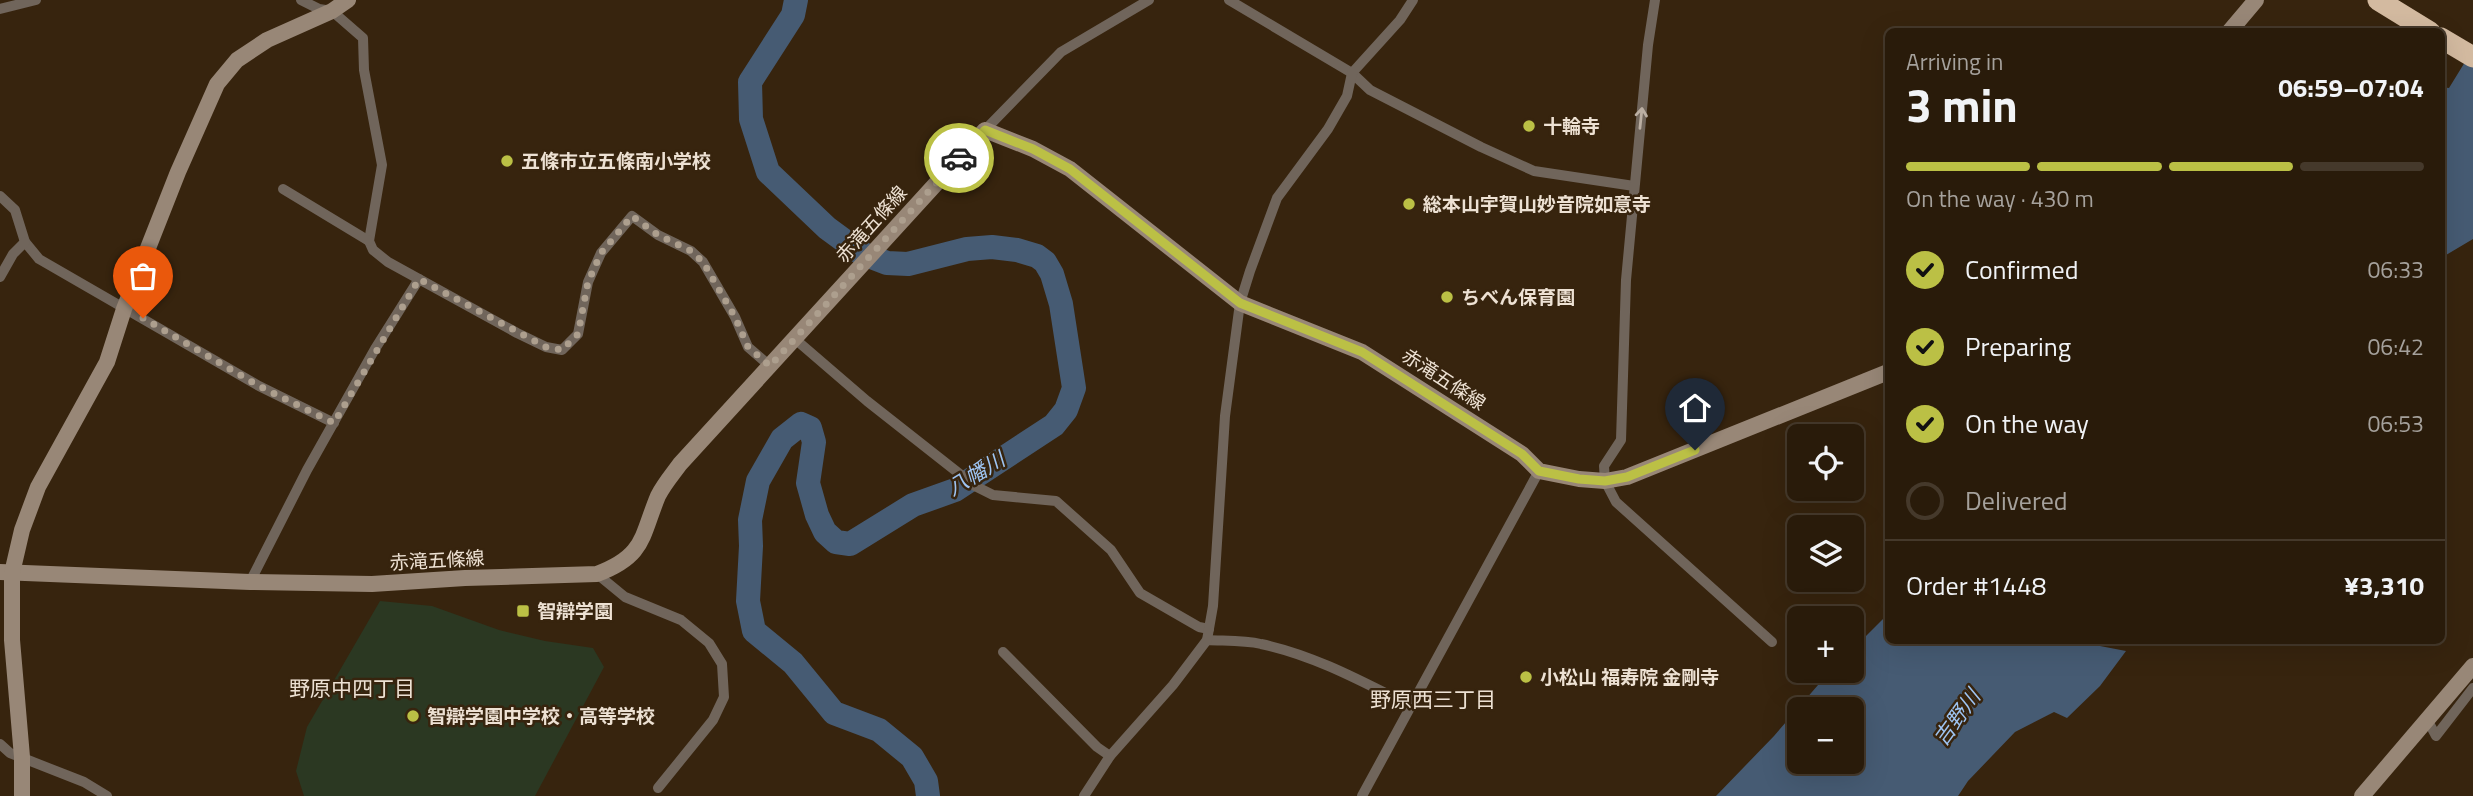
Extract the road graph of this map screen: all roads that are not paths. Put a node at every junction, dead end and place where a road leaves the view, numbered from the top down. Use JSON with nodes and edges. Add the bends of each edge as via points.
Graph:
{"nodes":[{"id":1,"x":36,"y":0,"type":"edge"},
{"id":2,"x":301,"y":0,"type":"edge"},
{"id":3,"x":348,"y":0,"type":"edge"},
{"id":4,"x":1149,"y":0,"type":"edge"},
{"id":5,"x":1228,"y":0,"type":"edge"},
{"id":6,"x":1413,"y":0,"type":"edge"},
{"id":7,"x":1655,"y":0,"type":"edge"},
{"id":8,"x":2256,"y":0,"type":"edge"},
{"id":9,"x":2378,"y":0,"type":"edge"},
{"id":10,"x":16,"y":3,"type":"edge"},
{"id":11,"x":0,"y":9,"type":"edge"},
{"id":12,"x":332,"y":11,"type":"junction"},
{"id":13,"x":2232,"y":28,"type":"edge"},
{"id":14,"x":2424,"y":28,"type":"edge"},
{"id":15,"x":2445,"y":40,"type":"edge"},
{"id":16,"x":2473,"y":57,"type":"edge"},
{"id":17,"x":1352,"y":73,"type":"junction"},
{"id":18,"x":985,"y":130,"type":"junction"},
{"id":19,"x":1634,"y":186,"type":"junction"},
{"id":20,"x":283,"y":189,"type":"dead end"},
{"id":21,"x":0,"y":196,"type":"edge"},
{"id":22,"x":369,"y":241,"type":"junction"},
{"id":23,"x":25,"y":242,"type":"junction"},
{"id":24,"x":0,"y":276,"type":"edge"},
{"id":25,"x":419,"y":279,"type":"junction"},
{"id":26,"x":1240,"y":303,"type":"junction"},
{"id":27,"x":124,"y":309,"type":"junction"},
{"id":28,"x":795,"y":339,"type":"junction"},
{"id":29,"x":770,"y":366,"type":"junction"},
{"id":30,"x":1885,"y":373,"type":"edge"},
{"id":31,"x":334,"y":423,"type":"junction"},
{"id":32,"x":1539,"y":471,"type":"junction"},
{"id":33,"x":1605,"y":481,"type":"junction"},
{"id":34,"x":6,"y":573,"type":"edge"},
{"id":35,"x":597,"y":574,"type":"junction"},
{"id":36,"x":250,"y":582,"type":"junction"},
{"id":37,"x":1208,"y":635,"type":"junction"},
{"id":38,"x":1772,"y":642,"type":"dead end"},
{"id":39,"x":1003,"y":652,"type":"dead end"},
{"id":40,"x":2473,"y":666,"type":"edge"},
{"id":41,"x":2473,"y":688,"type":"edge"},
{"id":42,"x":1411,"y":706,"type":"junction"},
{"id":43,"x":2428,"y":721,"type":"junction"},
{"id":44,"x":0,"y":744,"type":"edge"},
{"id":45,"x":1110,"y":756,"type":"junction"},
{"id":46,"x":22,"y":757,"type":"junction"},
{"id":47,"x":658,"y":788,"type":"dead end"},
{"id":48,"x":22,"y":796,"type":"edge"},
{"id":49,"x":107,"y":796,"type":"edge"},
{"id":50,"x":1084,"y":796,"type":"edge"},
{"id":51,"x":1362,"y":796,"type":"edge"},
{"id":52,"x":2362,"y":796,"type":"edge"}],
"edges":[{"from":1,"to":10,"type":"street"},
{"from":2,"to":12,"type":"street"},
{"from":3,"to":12,"type":"main road"},
{"from":4,"to":18,"type":"street","via":[[1061,52]]},
{"from":5,"to":17,"type":"street"},
{"from":6,"to":17,"type":"street"},
{"from":19,"to":7,"type":"street","one_way":true},
{"from":8,"to":13,"type":"main road"},
{"from":9,"to":14,"type":"highway"},
{"from":10,"to":11,"type":"street"},
{"from":12,"to":22,"type":"street","via":[[363,38],[364,70],[382,165]]},
{"from":12,"to":27,"type":"main road","via":[[267,40],[237,60],[217,84]]},
{"from":15,"to":16,"type":"highway"},
{"from":17,"to":19,"type":"street","via":[[1370,90],[1534,171]]},
{"from":17,"to":26,"type":"street","via":[[1347,96],[1328,128],[1277,198]]},
{"from":18,"to":26,"type":"main road","name":"赤滝五條線","via":[[1070,169]]},
{"from":18,"to":28,"type":"main road","name":"赤滝五條線"},
{"from":19,"to":33,"type":"street","via":[[1621,440],[1604,466]]},
{"from":20,"to":22,"type":"street"},
{"from":21,"to":23,"type":"street","via":[[15,210]]},
{"from":22,"to":25,"type":"street","via":[[388,262]]},
{"from":23,"to":24,"type":"street"},
{"from":23,"to":27,"type":"street","via":[[39,259]]},
{"from":25,"to":29,"type":"street","via":[[546,347],[562,350],[578,334],[588,282],[601,253],[632,216],[703,262],[748,347]]},
{"from":25,"to":31,"type":"street"},
{"from":26,"to":32,"type":"main road","name":"赤滝五條線","via":[[1375,359],[1522,454]]},
{"from":26,"to":37,"type":"street","via":[[1225,416]]},
{"from":27,"to":31,"type":"street"},
{"from":27,"to":34,"type":"main road","via":[[107,362],[38,487]]},
{"from":28,"to":29,"type":"main road","name":"赤滝五條線"},
{"from":28,"to":37,"type":"street","via":[[975,486],[993,495],[1056,501],[1111,550],[1140,593]]},
{"from":29,"to":35,"type":"main road","name":"赤滝五條線","via":[[667,480],[643,539],[629,558]]},
{"from":30,"to":33,"type":"main road","name":"赤滝五條線","via":[[1648,469]]},
{"from":31,"to":36,"type":"street"},
{"from":32,"to":33,"type":"main road","name":"赤滝五條線"},
{"from":32,"to":42,"type":"street"},
{"from":33,"to":38,"type":"street","via":[[1616,502]]},
{"from":34,"to":36,"type":"main road","name":"赤滝五條線"},
{"from":34,"to":46,"type":"main road"},
{"from":35,"to":36,"type":"main road","name":"赤滝五條線","via":[[372,584]]},
{"from":35,"to":47,"type":"street","via":[[625,597],[681,620],[709,643],[722,664],[724,697],[713,720]]},
{"from":37,"to":42,"type":"street","via":[[1292,652]]},
{"from":37,"to":45,"type":"street","via":[[1173,685]]},
{"from":39,"to":45,"type":"street"},
{"from":40,"to":43,"type":"main road"},
{"from":41,"to":43,"type":"street","via":[[2436,736]]},
{"from":42,"to":51,"type":"street"},
{"from":43,"to":52,"type":"main road"},
{"from":44,"to":46,"type":"street"},
{"from":45,"to":50,"type":"street"},
{"from":46,"to":48,"type":"main road"},
{"from":46,"to":49,"type":"street"}]}
